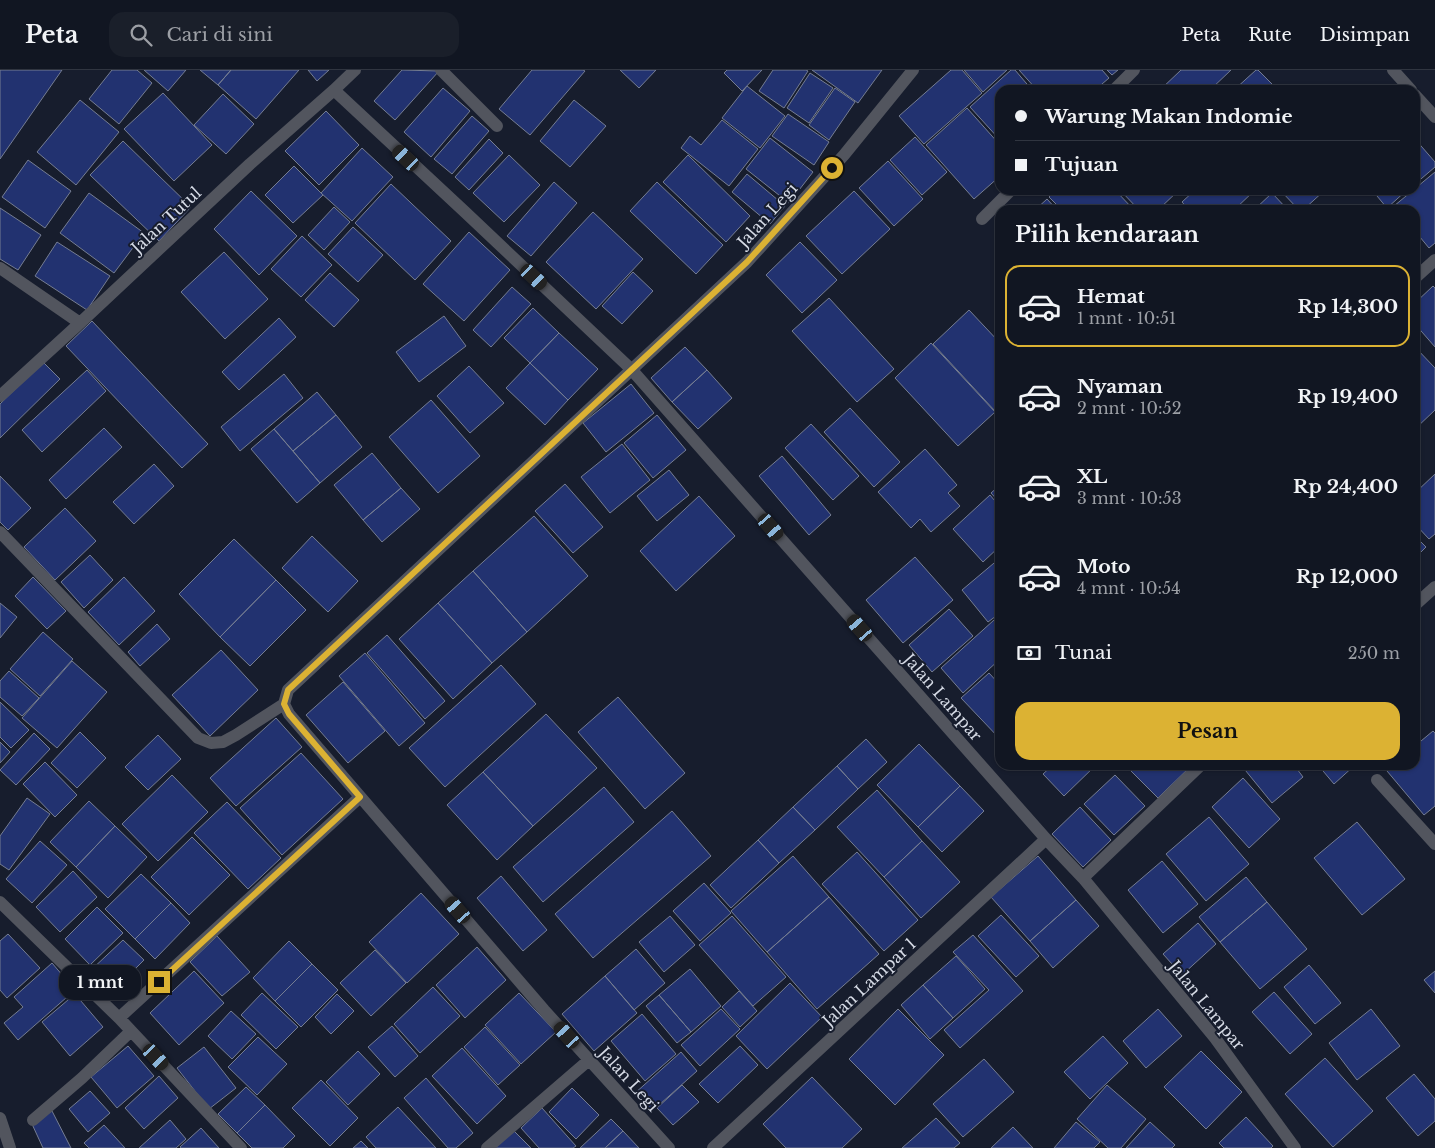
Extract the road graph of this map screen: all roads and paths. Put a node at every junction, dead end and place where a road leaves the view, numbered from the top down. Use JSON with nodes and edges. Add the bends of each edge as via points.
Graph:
{"nodes":[{"id":1,"x":355,"y":70,"type":"edge"},
{"id":2,"x":441,"y":70,"type":"edge"},
{"id":3,"x":913,"y":70,"type":"edge"},
{"id":4,"x":1134,"y":70,"type":"edge"},
{"id":5,"x":1393,"y":70,"type":"edge"},
{"id":6,"x":1119,"y":85,"type":"edge"},
{"id":7,"x":1406,"y":85,"type":"edge"},
{"id":8,"x":334,"y":90,"type":"junction"},
{"id":9,"x":1420,"y":100,"type":"edge"},
{"id":10,"x":1435,"y":117,"type":"edge"},
{"id":11,"x":498,"y":126,"type":"dead end"},
{"id":12,"x":1006,"y":195,"type":"edge"},
{"id":13,"x":995,"y":205,"type":"edge"},
{"id":14,"x":995,"y":205,"type":"edge"},
{"id":15,"x":982,"y":218,"type":"dead end"},
{"id":16,"x":1435,"y":260,"type":"edge"},
{"id":17,"x":0,"y":268,"type":"edge"},
{"id":18,"x":1420,"y":274,"type":"edge"},
{"id":19,"x":80,"y":323,"type":"junction"},
{"id":20,"x":631,"y":369,"type":"junction"},
{"id":21,"x":0,"y":396,"type":"edge"},
{"id":22,"x":0,"y":532,"type":"edge"},
{"id":23,"x":1435,"y":587,"type":"edge"},
{"id":24,"x":1420,"y":600,"type":"edge"},
{"id":25,"x":284,"y":704,"type":"junction"},
{"id":26,"x":1196,"y":770,"type":"edge"},
{"id":27,"x":1377,"y":780,"type":"dead end"},
{"id":28,"x":360,"y":797,"type":"junction"},
{"id":29,"x":1046,"y":839,"type":"junction"},
{"id":30,"x":1435,"y":844,"type":"edge"},
{"id":31,"x":1083,"y":878,"type":"junction"},
{"id":32,"x":0,"y":902,"type":"edge"},
{"id":33,"x":120,"y":1018,"type":"junction"},
{"id":34,"x":131,"y":1031,"type":"junction"},
{"id":35,"x":589,"y":1060,"type":"junction"},
{"id":36,"x":0,"y":1118,"type":"edge"},
{"id":37,"x":33,"y":1120,"type":"dead end"},
{"id":38,"x":10,"y":1148,"type":"edge"},
{"id":39,"x":241,"y":1148,"type":"edge"},
{"id":40,"x":487,"y":1148,"type":"edge"},
{"id":41,"x":669,"y":1148,"type":"edge"},
{"id":42,"x":713,"y":1148,"type":"edge"},
{"id":43,"x":1295,"y":1148,"type":"edge"}],
"edges":[{"from":1,"to":8,"type":"street","name":"Jalan Tutul"},
{"from":2,"to":11,"type":"street"},
{"from":3,"to":20,"type":"street","name":"Jalan Legi","via":[[844,155],[747,262]]},
{"from":4,"to":6,"type":"street"},
{"from":5,"to":7,"type":"street"},
{"from":8,"to":19,"type":"street","name":"Jalan Tutul"},
{"from":8,"to":20,"type":"street","name":"Jalan Lampar"},
{"from":9,"to":10,"type":"street"},
{"from":12,"to":14,"type":"street"},
{"from":13,"to":15,"type":"street"},
{"from":16,"to":18,"type":"street"},
{"from":17,"to":19,"type":"street"},
{"from":19,"to":21,"type":"street","name":"Jalan Tutul"},
{"from":20,"to":25,"type":"street","name":"Jalan Legi","via":[[288,690]]},
{"from":20,"to":29,"type":"street","name":"Jalan Lampar"},
{"from":22,"to":25,"type":"street","via":[[198,738],[211,743],[223,742]]},
{"from":23,"to":24,"type":"street"},
{"from":25,"to":28,"type":"street","name":"Jalan Legi"},
{"from":26,"to":31,"type":"street"},
{"from":27,"to":30,"type":"street"},
{"from":28,"to":33,"type":"street"},
{"from":28,"to":35,"type":"street","name":"Jalan Legi"},
{"from":29,"to":31,"type":"street","name":"Jalan Lampar"},
{"from":29,"to":42,"type":"street","name":"Jalan Lampar 1"},
{"from":31,"to":43,"type":"street","name":"Jalan Lampar","via":[[1215,1038]]},
{"from":32,"to":33,"type":"street"},
{"from":33,"to":34,"type":"street"},
{"from":34,"to":37,"type":"street"},
{"from":34,"to":39,"type":"street"},
{"from":35,"to":40,"type":"street"},
{"from":35,"to":41,"type":"street","name":"Jalan Legi"},
{"from":36,"to":38,"type":"street"}]}
